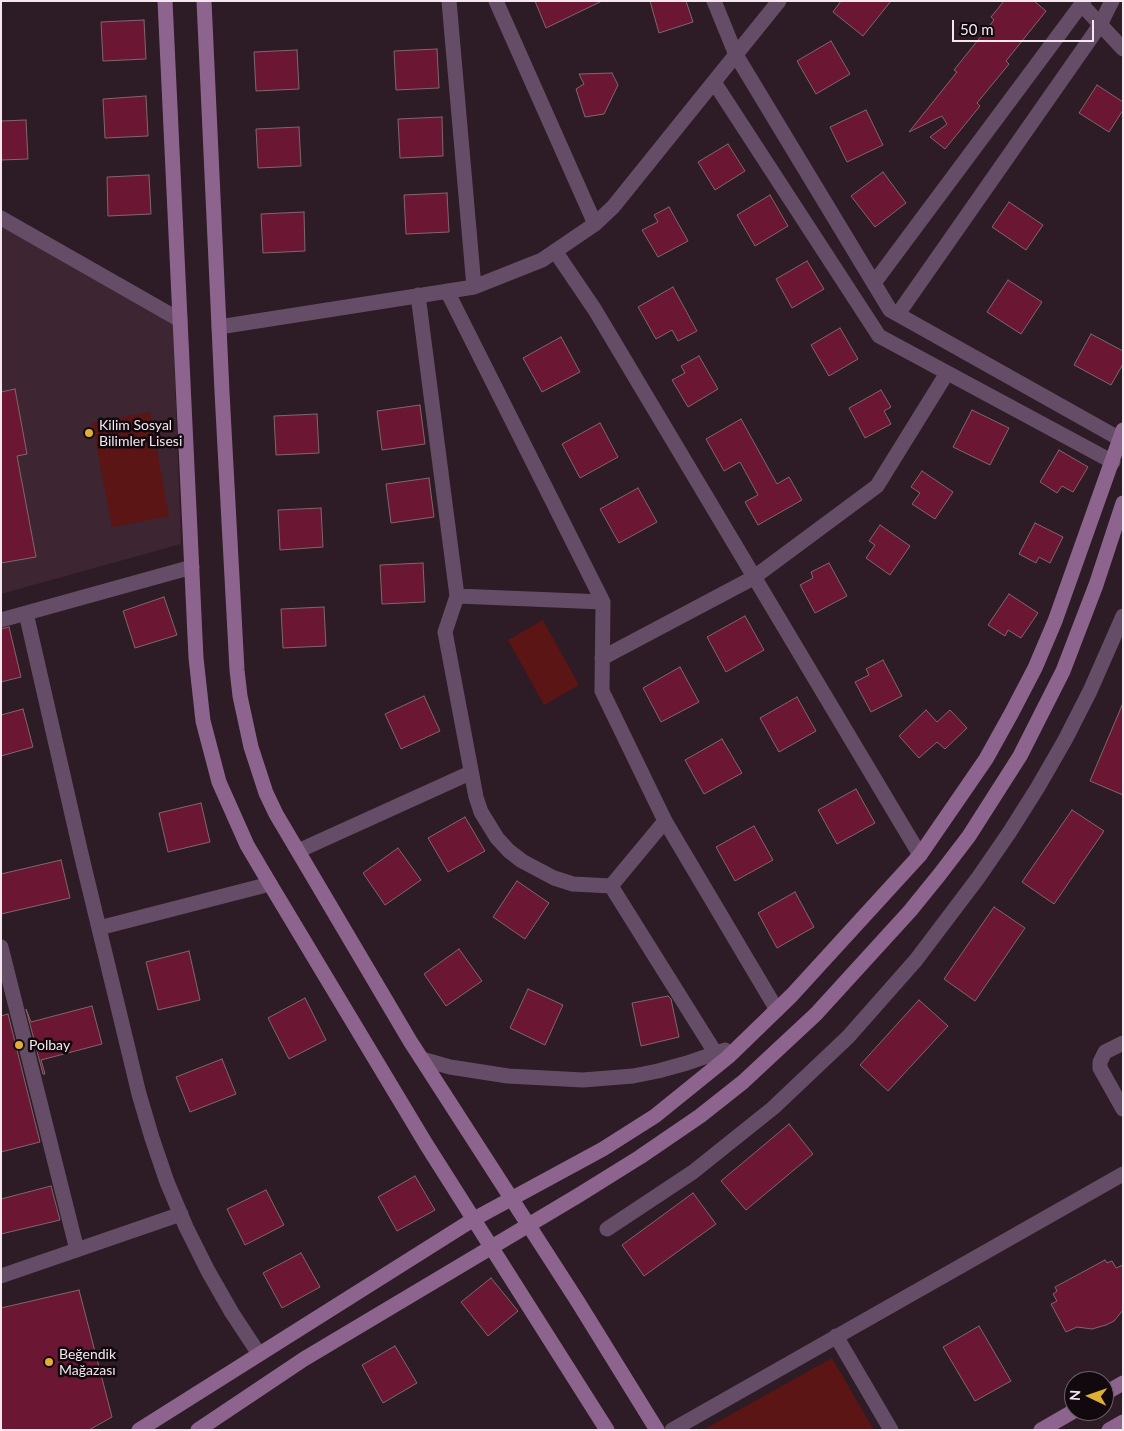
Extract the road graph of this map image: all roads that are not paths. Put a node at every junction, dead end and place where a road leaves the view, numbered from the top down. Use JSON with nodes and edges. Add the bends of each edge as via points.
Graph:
{"nodes":[{"id":1,"x":165,"y":1,"type":"edge"},
{"id":2,"x":204,"y":1,"type":"edge"},
{"id":3,"x":449,"y":1,"type":"edge"},
{"id":4,"x":496,"y":1,"type":"edge"},
{"id":5,"x":714,"y":1,"type":"edge"},
{"id":6,"x":779,"y":1,"type":"edge"},
{"id":7,"x":1112,"y":1,"type":"edge"},
{"id":8,"x":1083,"y":3,"type":"edge"},
{"id":9,"x":1100,"y":25,"type":"junction"},
{"id":10,"x":1123,"y":50,"type":"edge"},
{"id":11,"x":736,"y":55,"type":"junction"},
{"id":12,"x":714,"y":82,"type":"junction"},
{"id":13,"x":1,"y":218,"type":"edge"},
{"id":14,"x":595,"y":224,"type":"junction"},
{"id":15,"x":555,"y":252,"type":"junction"},
{"id":16,"x":874,"y":283,"type":"junction"},
{"id":17,"x":474,"y":287,"type":"junction"},
{"id":18,"x":447,"y":291,"type":"junction"},
{"id":19,"x":418,"y":295,"type":"junction"},
{"id":20,"x":898,"y":314,"type":"junction"},
{"id":21,"x":180,"y":320,"type":"junction"},
{"id":22,"x":219,"y":327,"type":"junction"},
{"id":23,"x":947,"y":373,"type":"junction"},
{"id":24,"x":1121,"y":434,"type":"edge"},
{"id":25,"x":1113,"y":462,"type":"junction"},
{"id":26,"x":1123,"y":503,"type":"edge"},
{"id":27,"x":192,"y":566,"type":"junction"},
{"id":28,"x":753,"y":578,"type":"junction"},
{"id":29,"x":457,"y":596,"type":"junction"},
{"id":30,"x":603,"y":602,"type":"junction"},
{"id":31,"x":26,"y":613,"type":"junction"},
{"id":32,"x":1123,"y":616,"type":"edge"},
{"id":33,"x":1,"y":620,"type":"edge"},
{"id":34,"x":602,"y":658,"type":"junction"},
{"id":35,"x":470,"y":773,"type":"junction"},
{"id":36,"x":665,"y":821,"type":"junction"},
{"id":37,"x":298,"y":851,"type":"junction"},
{"id":38,"x":920,"y":855,"type":"junction"},
{"id":39,"x":270,"y":884,"type":"junction"},
{"id":40,"x":611,"y":886,"type":"junction"},
{"id":41,"x":99,"y":928,"type":"junction"},
{"id":42,"x":1,"y":947,"type":"edge"},
{"id":43,"x":777,"y":1010,"type":"junction"},
{"id":44,"x":744,"y":1042,"type":"junction"},
{"id":45,"x":1123,"y":1043,"type":"edge"},
{"id":46,"x":716,"y":1054,"type":"junction"},
{"id":47,"x":422,"y":1060,"type":"junction"},
{"id":48,"x":1123,"y":1109,"type":"edge"},
{"id":49,"x":1123,"y":1174,"type":"edge"},
{"id":50,"x":511,"y":1198,"type":"junction"},
{"id":51,"x":181,"y":1214,"type":"junction"},
{"id":52,"x":474,"y":1219,"type":"junction"},
{"id":53,"x":529,"y":1226,"type":"junction"},
{"id":54,"x":607,"y":1229,"type":"dead end"},
{"id":55,"x":491,"y":1247,"type":"junction"},
{"id":56,"x":77,"y":1250,"type":"junction"},
{"id":57,"x":1,"y":1276,"type":"edge"},
{"id":58,"x":836,"y":1336,"type":"junction"},
{"id":59,"x":259,"y":1354,"type":"junction"},
{"id":60,"x":1064,"y":1417,"type":"edge"},
{"id":61,"x":1123,"y":1422,"type":"edge"},
{"id":62,"x":140,"y":1430,"type":"edge"},
{"id":63,"x":198,"y":1430,"type":"edge"},
{"id":64,"x":607,"y":1430,"type":"edge"},
{"id":65,"x":657,"y":1430,"type":"edge"},
{"id":66,"x":672,"y":1430,"type":"edge"},
{"id":67,"x":891,"y":1430,"type":"edge"},
{"id":68,"x":1041,"y":1430,"type":"edge"},
{"id":69,"x":1109,"y":1430,"type":"edge"}],
"edges":[{"from":1,"to":21,"type":"street"},
{"from":2,"to":22,"type":"street"},
{"from":3,"to":17,"type":"street"},
{"from":4,"to":14,"type":"street"},
{"from":5,"to":11,"type":"street"},
{"from":6,"to":11,"type":"street"},
{"from":7,"to":9,"type":"street"},
{"from":8,"to":9,"type":"street"},
{"from":8,"to":16,"type":"street"},
{"from":9,"to":10,"type":"street"},
{"from":9,"to":20,"type":"street"},
{"from":11,"to":12,"type":"street"},
{"from":11,"to":16,"type":"street"},
{"from":12,"to":14,"type":"street"},
{"from":12,"to":23,"type":"street","via":[[879,336]]},
{"from":13,"to":21,"type":"street"},
{"from":14,"to":15,"type":"street"},
{"from":15,"to":17,"type":"street"},
{"from":15,"to":28,"type":"street","via":[[595,310]]},
{"from":16,"to":20,"type":"street","via":[[890,310]]},
{"from":17,"to":18,"type":"street"},
{"from":18,"to":19,"type":"street"},
{"from":18,"to":30,"type":"street"},
{"from":19,"to":22,"type":"street"},
{"from":19,"to":29,"type":"street"},
{"from":20,"to":24,"type":"street"},
{"from":21,"to":27,"type":"street"},
{"from":22,"to":37,"type":"street","via":[[240,696],[251,747],[264,785],[276,814]]},
{"from":23,"to":25,"type":"street"},
{"from":23,"to":28,"type":"street","via":[[877,486]]},
{"from":24,"to":25,"type":"street"},
{"from":25,"to":38,"type":"street","via":[[1035,668],[986,759]]},
{"from":26,"to":53,"type":"street","via":[[1063,671],[1042,714],[996,797],[910,911],[816,1014],[743,1082],[640,1157]]},
{"from":27,"to":31,"type":"street"},
{"from":27,"to":39,"type":"street","via":[[199,690],[210,752],[232,814]]},
{"from":28,"to":34,"type":"street"},
{"from":28,"to":38,"type":"street"},
{"from":29,"to":30,"type":"street"},
{"from":29,"to":35,"type":"street","via":[[445,632]]},
{"from":30,"to":34,"type":"street"},
{"from":31,"to":33,"type":"street"},
{"from":31,"to":41,"type":"street"},
{"from":32,"to":54,"type":"street","via":[[1090,691],[1038,787],[978,878],[916,960],[848,1037],[773,1108],[693,1172]]},
{"from":34,"to":36,"type":"street","via":[[602,691]]},
{"from":35,"to":37,"type":"street"},
{"from":35,"to":40,"type":"street","via":[[481,812],[509,850],[537,871],[554,878],[573,884]]},
{"from":36,"to":40,"type":"street"},
{"from":36,"to":43,"type":"street"},
{"from":37,"to":47,"type":"street"},
{"from":38,"to":43,"type":"street"},
{"from":39,"to":41,"type":"street"},
{"from":39,"to":52,"type":"street"},
{"from":40,"to":46,"type":"street"},
{"from":41,"to":51,"type":"street","via":[[139,1094]]},
{"from":42,"to":56,"type":"street"},
{"from":43,"to":44,"type":"street"},
{"from":44,"to":46,"type":"street"},
{"from":44,"to":50,"type":"street","via":[[655,1116],[603,1149]]},
{"from":45,"to":48,"type":"street","via":[[1105,1052],[1100,1062],[1100,1068]]},
{"from":46,"to":47,"type":"street","via":[[633,1076],[583,1080],[508,1076]]},
{"from":47,"to":50,"type":"street"},
{"from":49,"to":58,"type":"street"},
{"from":50,"to":52,"type":"street"},
{"from":50,"to":53,"type":"street"},
{"from":51,"to":56,"type":"street"},
{"from":51,"to":59,"type":"street","via":[[208,1271]]},
{"from":52,"to":55,"type":"street"},
{"from":52,"to":59,"type":"street"},
{"from":53,"to":55,"type":"street"},
{"from":53,"to":65,"type":"street"},
{"from":55,"to":63,"type":"street","via":[[304,1359]]},
{"from":55,"to":64,"type":"street"},
{"from":56,"to":57,"type":"street"},
{"from":58,"to":66,"type":"street"},
{"from":58,"to":67,"type":"street"},
{"from":59,"to":62,"type":"street"},
{"from":60,"to":68,"type":"street"},
{"from":61,"to":69,"type":"street"}]}
